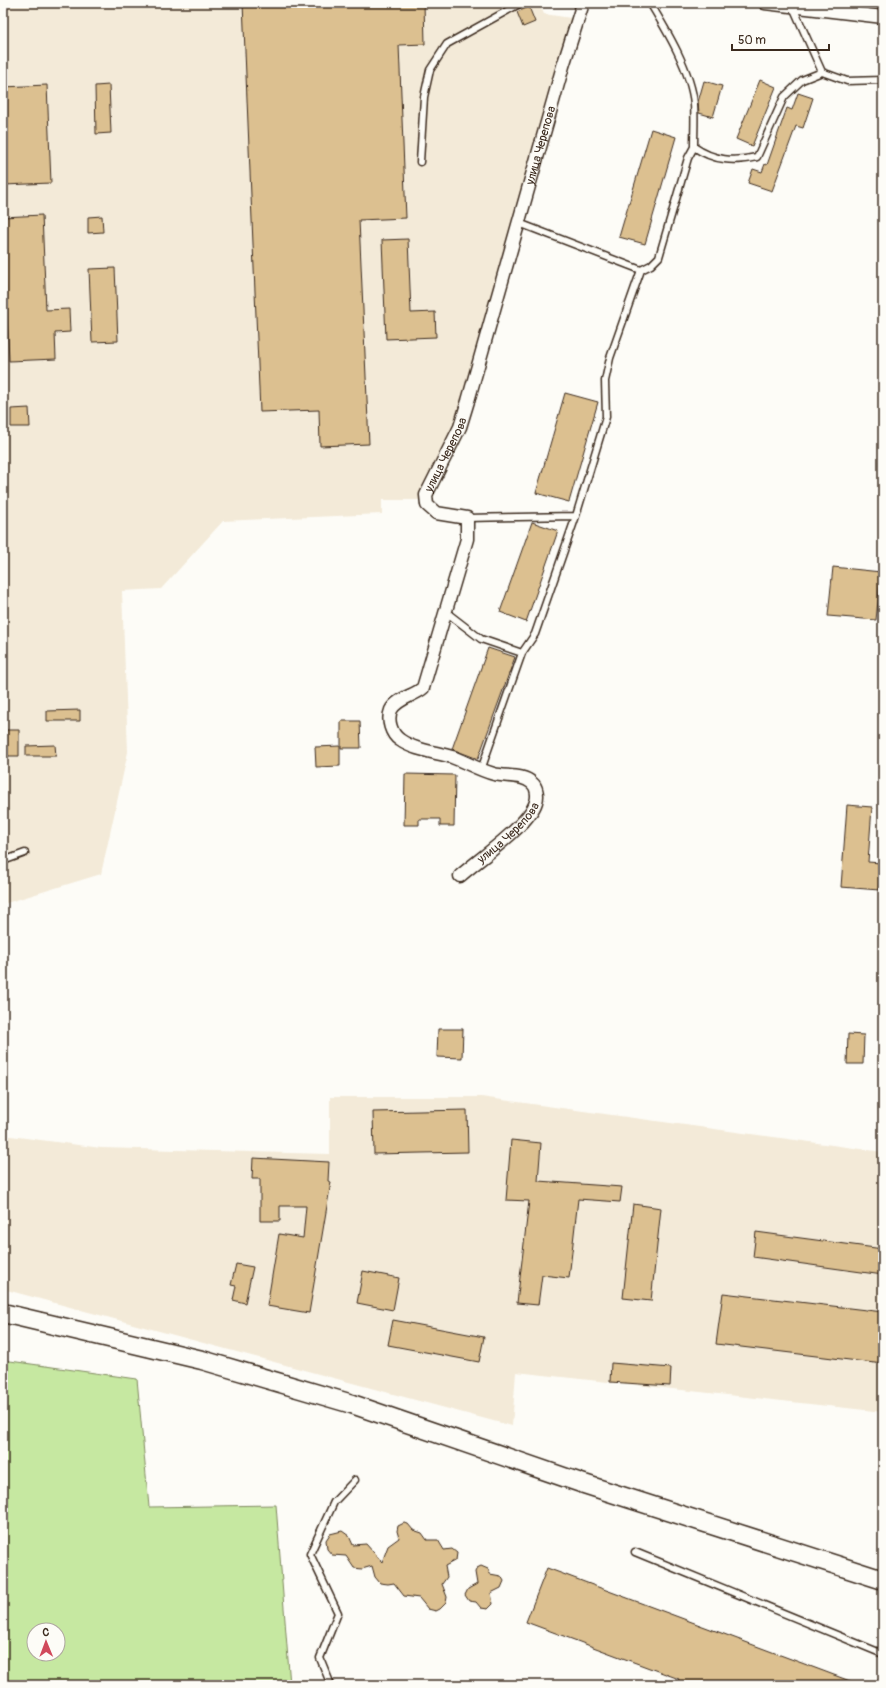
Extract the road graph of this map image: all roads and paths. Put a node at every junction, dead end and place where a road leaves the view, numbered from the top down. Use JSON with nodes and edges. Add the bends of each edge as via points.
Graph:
{"nodes":[{"id":1,"x":520,"y":3,"type":"edge"},
{"id":2,"x":583,"y":3,"type":"edge"},
{"id":3,"x":650,"y":3,"type":"edge"},
{"id":4,"x":765,"y":3,"type":"edge"},
{"id":5,"x":793,"y":7,"type":"junction"},
{"id":6,"x":883,"y":17,"type":"edge"},
{"id":7,"x":822,"y":72,"type":"junction"},
{"id":8,"x":883,"y":80,"type":"edge"},
{"id":9,"x":694,"y":147,"type":"junction"},
{"id":10,"x":420,"y":162,"type":"dead end"},
{"id":11,"x":519,"y":223,"type":"junction"},
{"id":12,"x":641,"y":270,"type":"junction"},
{"id":13,"x":576,"y":516,"type":"junction"},
{"id":14,"x":467,"y":518,"type":"junction"},
{"id":15,"x":446,"y":612,"type":"junction"},
{"id":16,"x":522,"y":653,"type":"junction"},
{"id":17,"x":481,"y":770,"type":"junction"},
{"id":18,"x":25,"y":853,"type":"dead end"},
{"id":19,"x":3,"y":860,"type":"edge"},
{"id":20,"x":460,"y":876,"type":"dead end"},
{"id":21,"x":3,"y":1313,"type":"edge"},
{"id":22,"x":355,"y":1480,"type":"dead end"},
{"id":23,"x":635,"y":1552,"type":"dead end"},
{"id":24,"x":883,"y":1580,"type":"edge"},
{"id":25,"x":883,"y":1654,"type":"edge"},
{"id":26,"x":331,"y":1685,"type":"edge"}],
"edges":[{"from":1,"to":10,"type":"lane","via":[[447,44],[430,70],[424,97]]},
{"from":2,"to":11,"type":"street","name":"улица Черепова"},
{"from":3,"to":9,"type":"lane","via":[[687,77],[694,103]]},
{"from":4,"to":5,"type":"street"},
{"from":5,"to":6,"type":"street"},
{"from":5,"to":7,"type":"lane"},
{"from":7,"to":8,"type":"lane","via":[[847,81]]},
{"from":7,"to":9,"type":"lane","via":[[802,80],[784,97],[757,157],[729,161],[705,155]]},
{"from":9,"to":12,"type":"lane","via":[[688,158],[659,257]]},
{"from":11,"to":12,"type":"lane"},
{"from":11,"to":14,"type":"street","name":"улица Черепова","via":[[460,427],[426,495],[427,505],[436,513]]},
{"from":12,"to":13,"type":"lane","via":[[610,358],[605,381],[606,416]]},
{"from":13,"to":14,"type":"lane"},
{"from":13,"to":16,"type":"lane","via":[[535,634]]},
{"from":14,"to":15,"type":"street","name":"улица Черепова","via":[[467,539]]},
{"from":15,"to":16,"type":"lane","via":[[481,639]]},
{"from":15,"to":17,"type":"street","name":"улица Черепова","via":[[423,688],[416,694],[399,700],[391,710],[389,720],[392,732],[400,740]]},
{"from":16,"to":17,"type":"lane"},
{"from":17,"to":20,"type":"street","name":"улица Черепова","via":[[525,778],[534,784],[538,793],[537,802],[516,828]]},
{"from":18,"to":19,"type":"lane"},
{"from":21,"to":24,"type":"street","via":[[202,1360],[352,1404],[581,1483]]},
{"from":22,"to":26,"type":"lane","via":[[334,1502],[310,1554],[338,1613],[320,1658]]},
{"from":23,"to":25,"type":"lane"}]}
